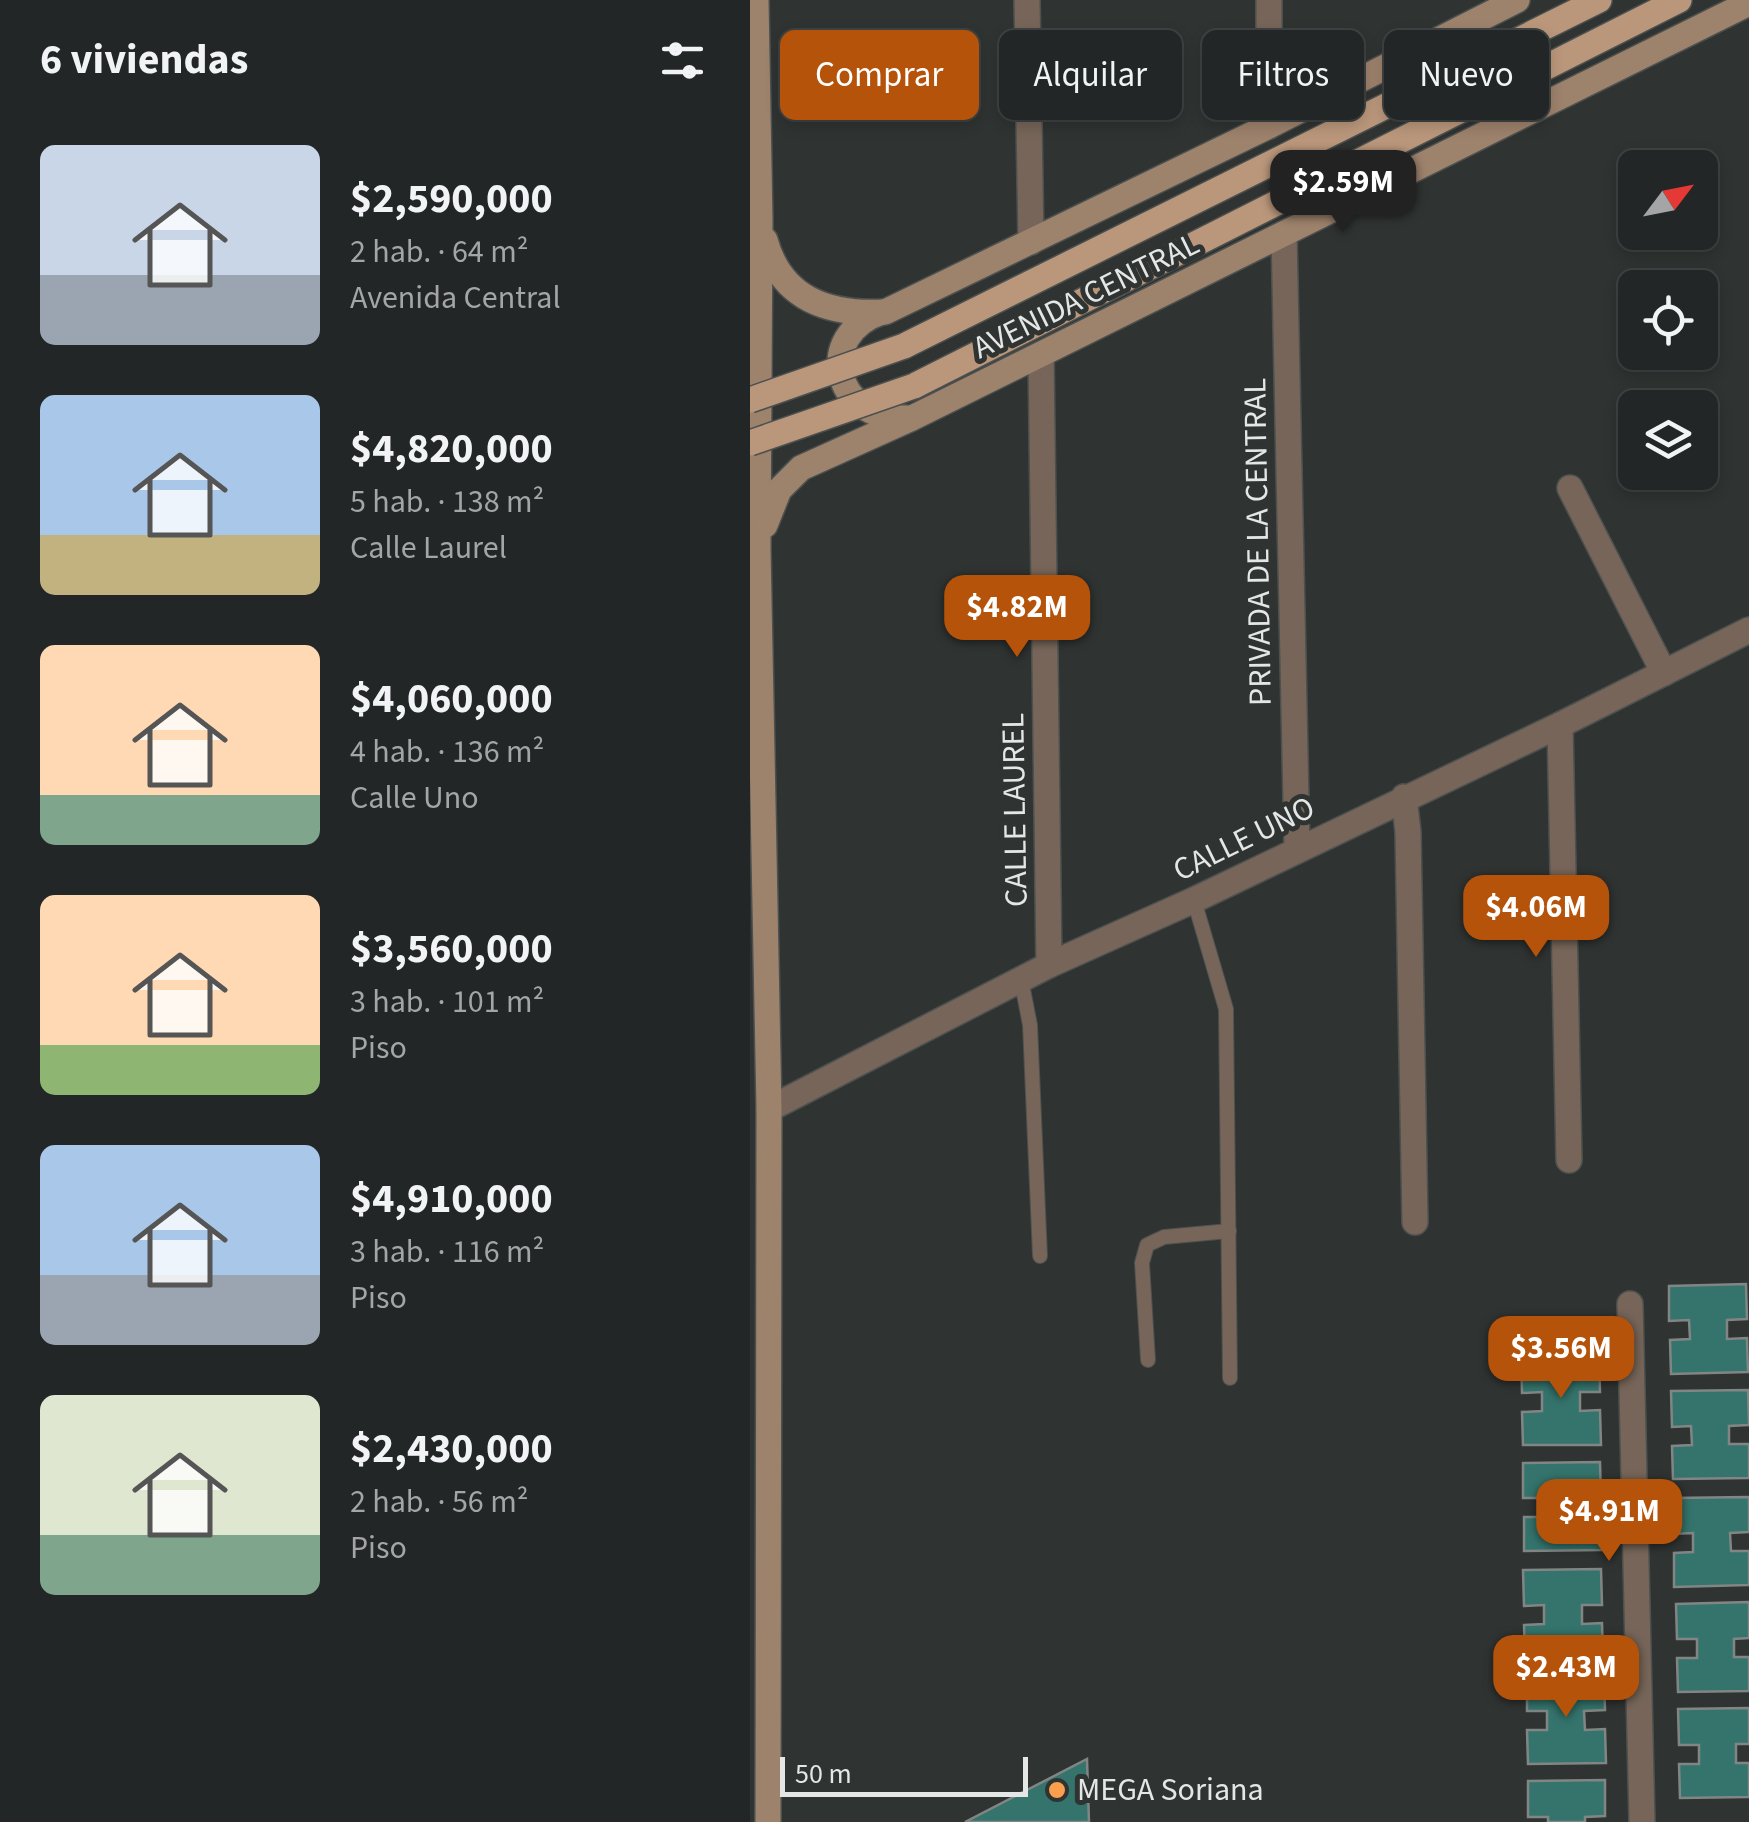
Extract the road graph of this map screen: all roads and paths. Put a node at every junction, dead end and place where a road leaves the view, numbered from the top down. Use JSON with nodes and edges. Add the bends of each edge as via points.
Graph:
{"nodes":[{"id":1,"x":756,"y":0,"type":"edge"},
{"id":2,"x":1027,"y":0,"type":"edge"},
{"id":3,"x":1269,"y":0,"type":"edge"},
{"id":4,"x":1517,"y":0,"type":"edge"},
{"id":5,"x":1599,"y":0,"type":"edge"},
{"id":6,"x":1679,"y":0,"type":"edge"},
{"id":7,"x":1749,"y":3,"type":"edge"},
{"id":8,"x":1270,"y":126,"type":"junction"},
{"id":9,"x":760,"y":220,"type":"junction"},
{"id":10,"x":1284,"y":234,"type":"junction"},
{"id":11,"x":1031,"y":242,"type":"junction"},
{"id":12,"x":885,"y":312,"type":"junction"},
{"id":13,"x":1041,"y":354,"type":"junction"},
{"id":14,"x":750,"y":400,"type":"edge"},
{"id":15,"x":912,"y":418,"type":"junction"},
{"id":16,"x":750,"y":443,"type":"edge"},
{"id":17,"x":1570,"y":488,"type":"dead end"},
{"id":18,"x":758,"y":548,"type":"junction"},
{"id":19,"x":1749,"y":630,"type":"edge"},
{"id":20,"x":1664,"y":672,"type":"junction"},
{"id":21,"x":1560,"y":725,"type":"junction"},
{"id":22,"x":1404,"y":797,"type":"junction"},
{"id":23,"x":1298,"y":850,"type":"junction"},
{"id":24,"x":1194,"y":900,"type":"junction"},
{"id":25,"x":1049,"y":965,"type":"junction"},
{"id":26,"x":1020,"y":979,"type":"junction"},
{"id":27,"x":769,"y":1109,"type":"junction"},
{"id":28,"x":1569,"y":1160,"type":"dead end"},
{"id":29,"x":1415,"y":1222,"type":"dead end"},
{"id":30,"x":1229,"y":1231,"type":"junction"},
{"id":31,"x":1040,"y":1256,"type":"dead end"},
{"id":32,"x":1630,"y":1304,"type":"dead end"},
{"id":33,"x":1148,"y":1360,"type":"dead end"},
{"id":34,"x":1230,"y":1378,"type":"dead end"},
{"id":35,"x":768,"y":1822,"type":"edge"},
{"id":36,"x":1642,"y":1822,"type":"edge"}],
"edges":[{"from":1,"to":9,"type":"main road"},
{"from":2,"to":11,"type":"street"},
{"from":3,"to":8,"type":"street"},
{"from":4,"to":8,"type":"main road"},
{"from":5,"to":14,"type":"main road","name":"AVENIDA CENTRAL","bridge":true,"via":[[904,346]]},
{"from":6,"to":16,"type":"main road","name":"AVENIDA CENTRAL","bridge":true,"via":[[914,386]]},
{"from":7,"to":10,"type":"main road","name":"AVENIDA CENTRAL"},
{"from":8,"to":11,"type":"main road"},
{"from":9,"to":12,"type":"main road","via":[[770,257],[801,294],[842,310]]},
{"from":9,"to":18,"type":"main road"},
{"from":10,"to":13,"type":"main road","name":"AVENIDA CENTRAL"},
{"from":10,"to":23,"type":"street","name":"PRIVADA DE LA CENTRAL"},
{"from":11,"to":12,"type":"main road"},
{"from":12,"to":15,"type":"main road","via":[[848,337],[840,367],[861,408],[875,416]]},
{"from":13,"to":15,"type":"main road","name":"AVENIDA CENTRAL"},
{"from":13,"to":25,"type":"street","name":"CALLE LAUREL"},
{"from":15,"to":18,"type":"main road","name":"AVENIDA CENTRAL","via":[[801,468],[779,490]]},
{"from":17,"to":20,"type":"street"},
{"from":18,"to":27,"type":"main road"},
{"from":19,"to":20,"type":"street","name":"CALLE UNO"},
{"from":20,"to":21,"type":"street","name":"CALLE UNO"},
{"from":21,"to":22,"type":"street","name":"CALLE UNO"},
{"from":21,"to":28,"type":"street"},
{"from":22,"to":23,"type":"street","name":"CALLE UNO"},
{"from":22,"to":29,"type":"street"},
{"from":23,"to":24,"type":"street","name":"CALLE UNO"},
{"from":24,"to":25,"type":"street","name":"CALLE UNO"},
{"from":24,"to":30,"type":"lane","via":[[1226,1009]]},
{"from":25,"to":26,"type":"street","name":"CALLE UNO"},
{"from":26,"to":27,"type":"street","name":"CALLE UNO"},
{"from":26,"to":31,"type":"lane","via":[[1030,1024]]},
{"from":27,"to":35,"type":"main road"},
{"from":30,"to":33,"type":"lane","via":[[1164,1237],[1147,1245],[1142,1263]]},
{"from":30,"to":34,"type":"lane"},
{"from":32,"to":36,"type":"street"}]}
